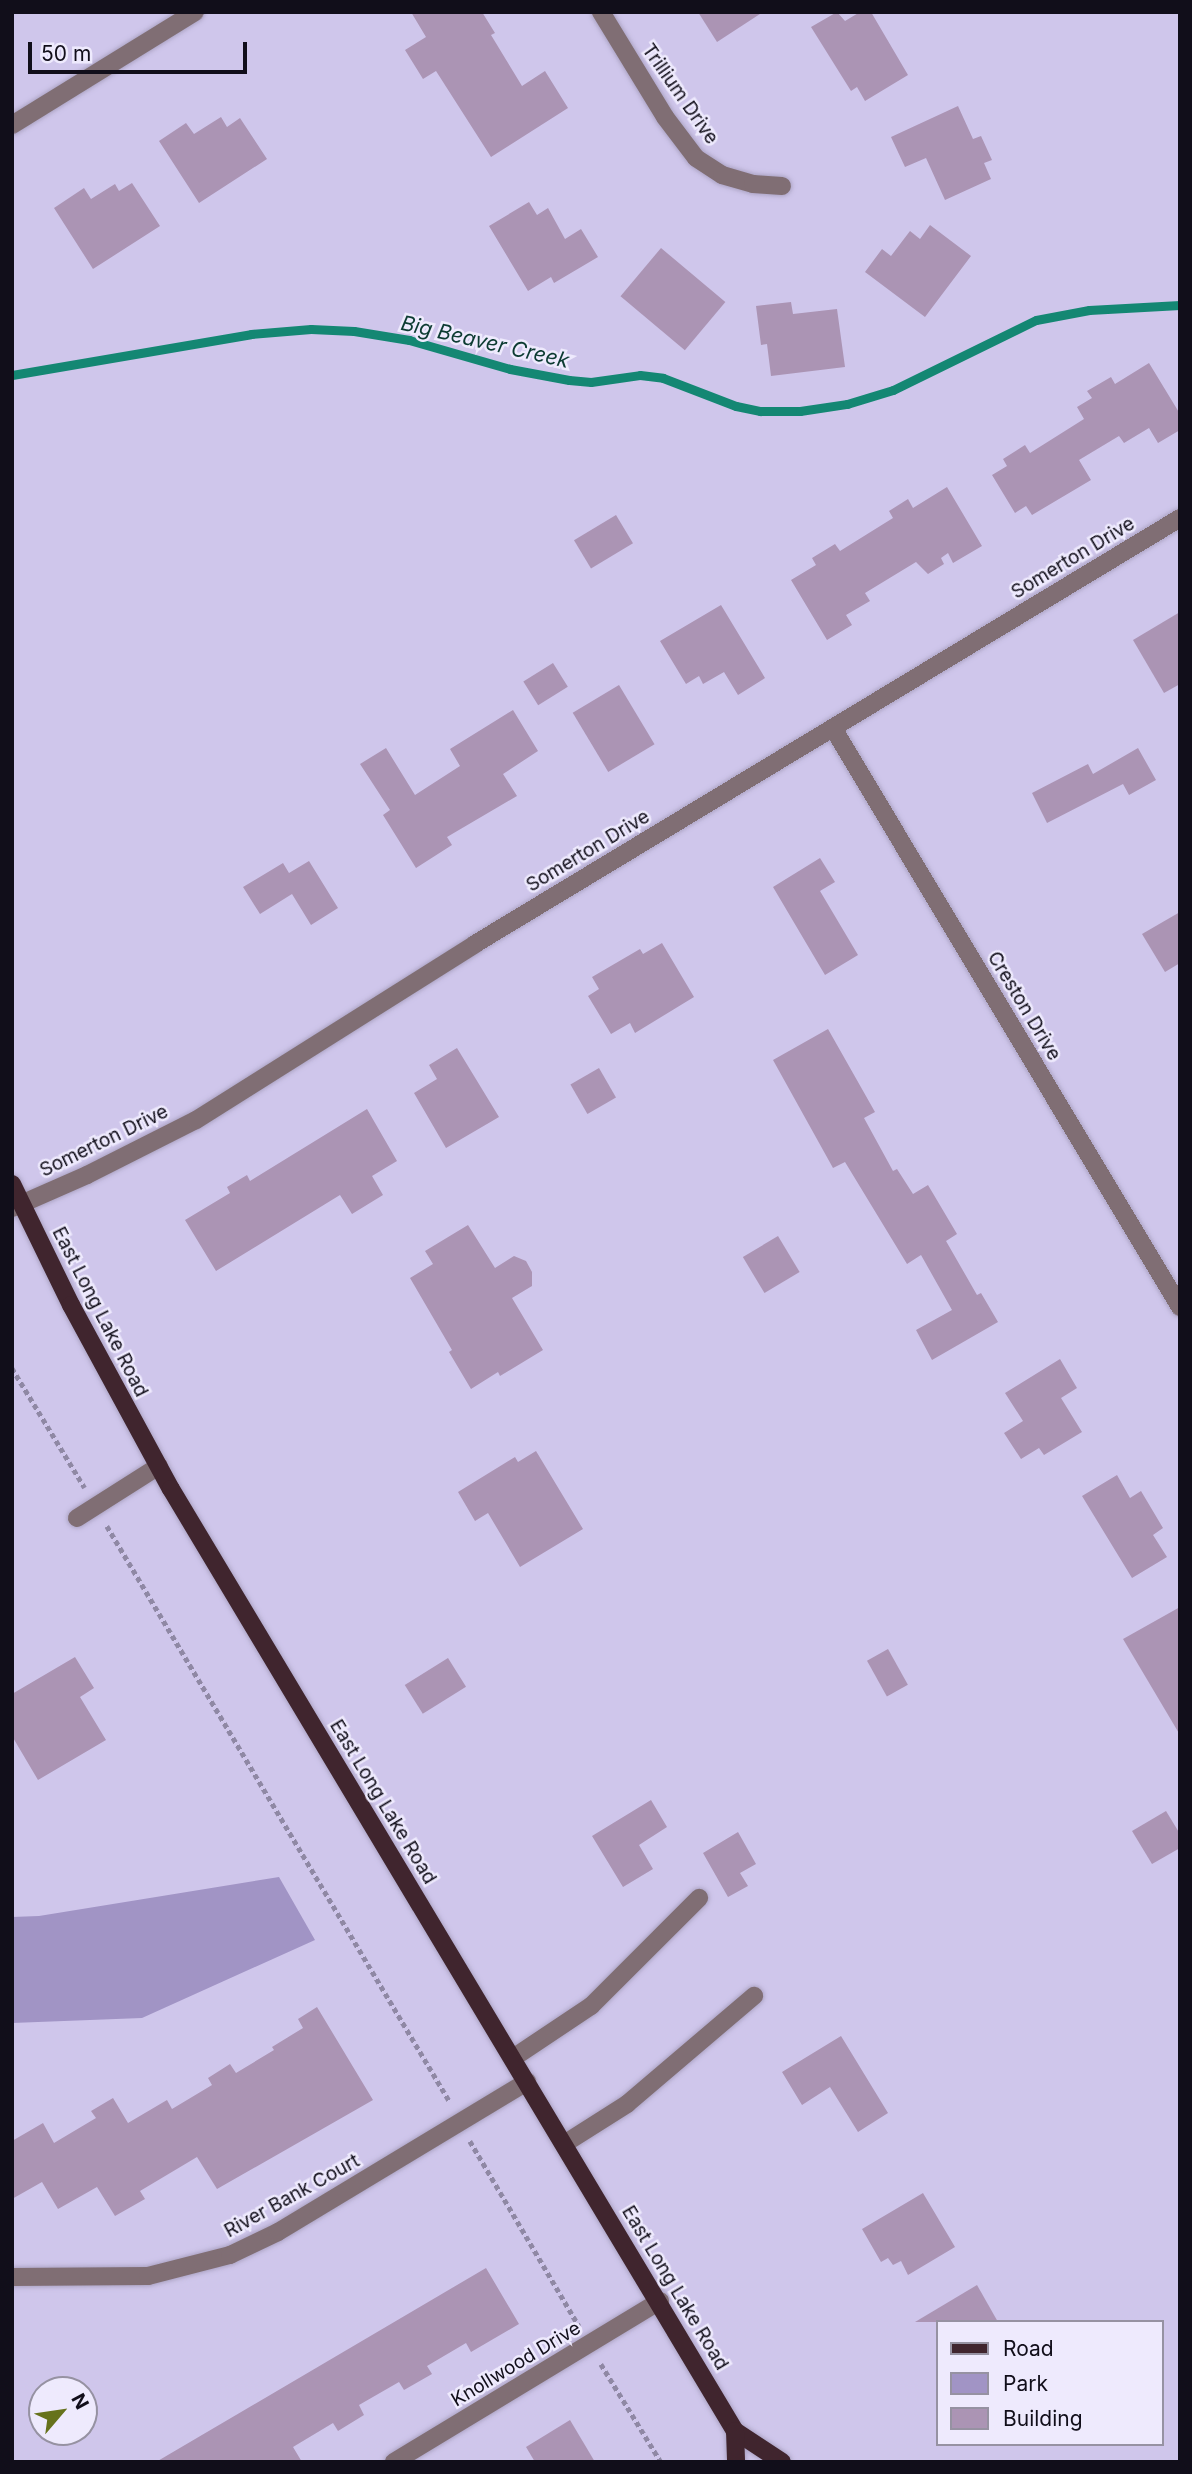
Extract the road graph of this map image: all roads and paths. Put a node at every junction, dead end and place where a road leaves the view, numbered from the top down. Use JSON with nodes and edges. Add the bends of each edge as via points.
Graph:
{"nodes":[{"id":1,"x":195,"y":12,"type":"edge"},
{"id":2,"x":601,"y":12,"type":"edge"},
{"id":3,"x":12,"y":125,"type":"edge"},
{"id":4,"x":782,"y":186,"type":"dead end"},
{"id":5,"x":1180,"y":518,"type":"edge"},
{"id":6,"x":833,"y":727,"type":"junction"},
{"id":7,"x":12,"y":1184,"type":"edge"},
{"id":8,"x":17,"y":1206,"type":"edge"},
{"id":9,"x":1180,"y":1307,"type":"edge"},
{"id":10,"x":12,"y":1368,"type":"edge"},
{"id":11,"x":159,"y":1466,"type":"junction"},
{"id":12,"x":94,"y":1504,"type":"junction"},
{"id":13,"x":77,"y":1518,"type":"dead end"},
{"id":14,"x":699,"y":1898,"type":"dead end"},
{"id":15,"x":754,"y":1996,"type":"dead end"},
{"id":16,"x":513,"y":2058,"type":"junction"},
{"id":17,"x":527,"y":2082,"type":"junction"},
{"id":18,"x":451,"y":2104,"type":"dead end"},
{"id":19,"x":470,"y":2141,"type":"dead end"},
{"id":20,"x":564,"y":2144,"type":"junction"},
{"id":21,"x":12,"y":2277,"type":"edge"},
{"id":22,"x":660,"y":2301,"type":"junction"},
{"id":23,"x":576,"y":2320,"type":"dead end"},
{"id":24,"x":601,"y":2364,"type":"dead end"},
{"id":25,"x":735,"y":2431,"type":"junction"},
{"id":26,"x":394,"y":2462,"type":"edge"},
{"id":27,"x":661,"y":2462,"type":"edge"},
{"id":28,"x":736,"y":2462,"type":"edge"},
{"id":29,"x":782,"y":2462,"type":"edge"}],
"edges":[{"from":1,"to":3,"type":"street"},
{"from":2,"to":4,"type":"street","name":"Trillium Drive","via":[[696,158],[722,175]]},
{"from":5,"to":6,"type":"street","name":"Somerton Drive"},
{"from":6,"to":8,"type":"street","name":"Somerton Drive","via":[[196,1120]]},
{"from":6,"to":9,"type":"street","name":"Creston Drive"},
{"from":7,"to":8,"type":"main road","name":"East Long Lake Road"},
{"from":8,"to":11,"type":"main road","name":"East Long Lake Road"},
{"from":10,"to":12,"type":"path"},
{"from":11,"to":12,"type":"street"},
{"from":11,"to":16,"type":"main road","name":"East Long Lake Road"},
{"from":12,"to":13,"type":"street"},
{"from":12,"to":18,"type":"path"},
{"from":14,"to":16,"type":"street","via":[[591,2006]]},
{"from":15,"to":20,"type":"street","via":[[627,2104]]},
{"from":16,"to":17,"type":"main road","name":"East Long Lake Road"},
{"from":17,"to":20,"type":"main road","name":"East Long Lake Road"},
{"from":17,"to":21,"type":"street","name":"River Bank Court","via":[[278,2232],[230,2255],[148,2276]]},
{"from":19,"to":23,"type":"path"},
{"from":20,"to":22,"type":"main road","name":"East Long Lake Road"},
{"from":22,"to":25,"type":"main road","name":"East Long Lake Road"},
{"from":22,"to":26,"type":"street","name":"Knollwood Drive"},
{"from":24,"to":27,"type":"path"},
{"from":25,"to":28,"type":"main road","name":"East Long Lake Road"},
{"from":25,"to":29,"type":"main road","name":"East Long Lake Road"}]}
